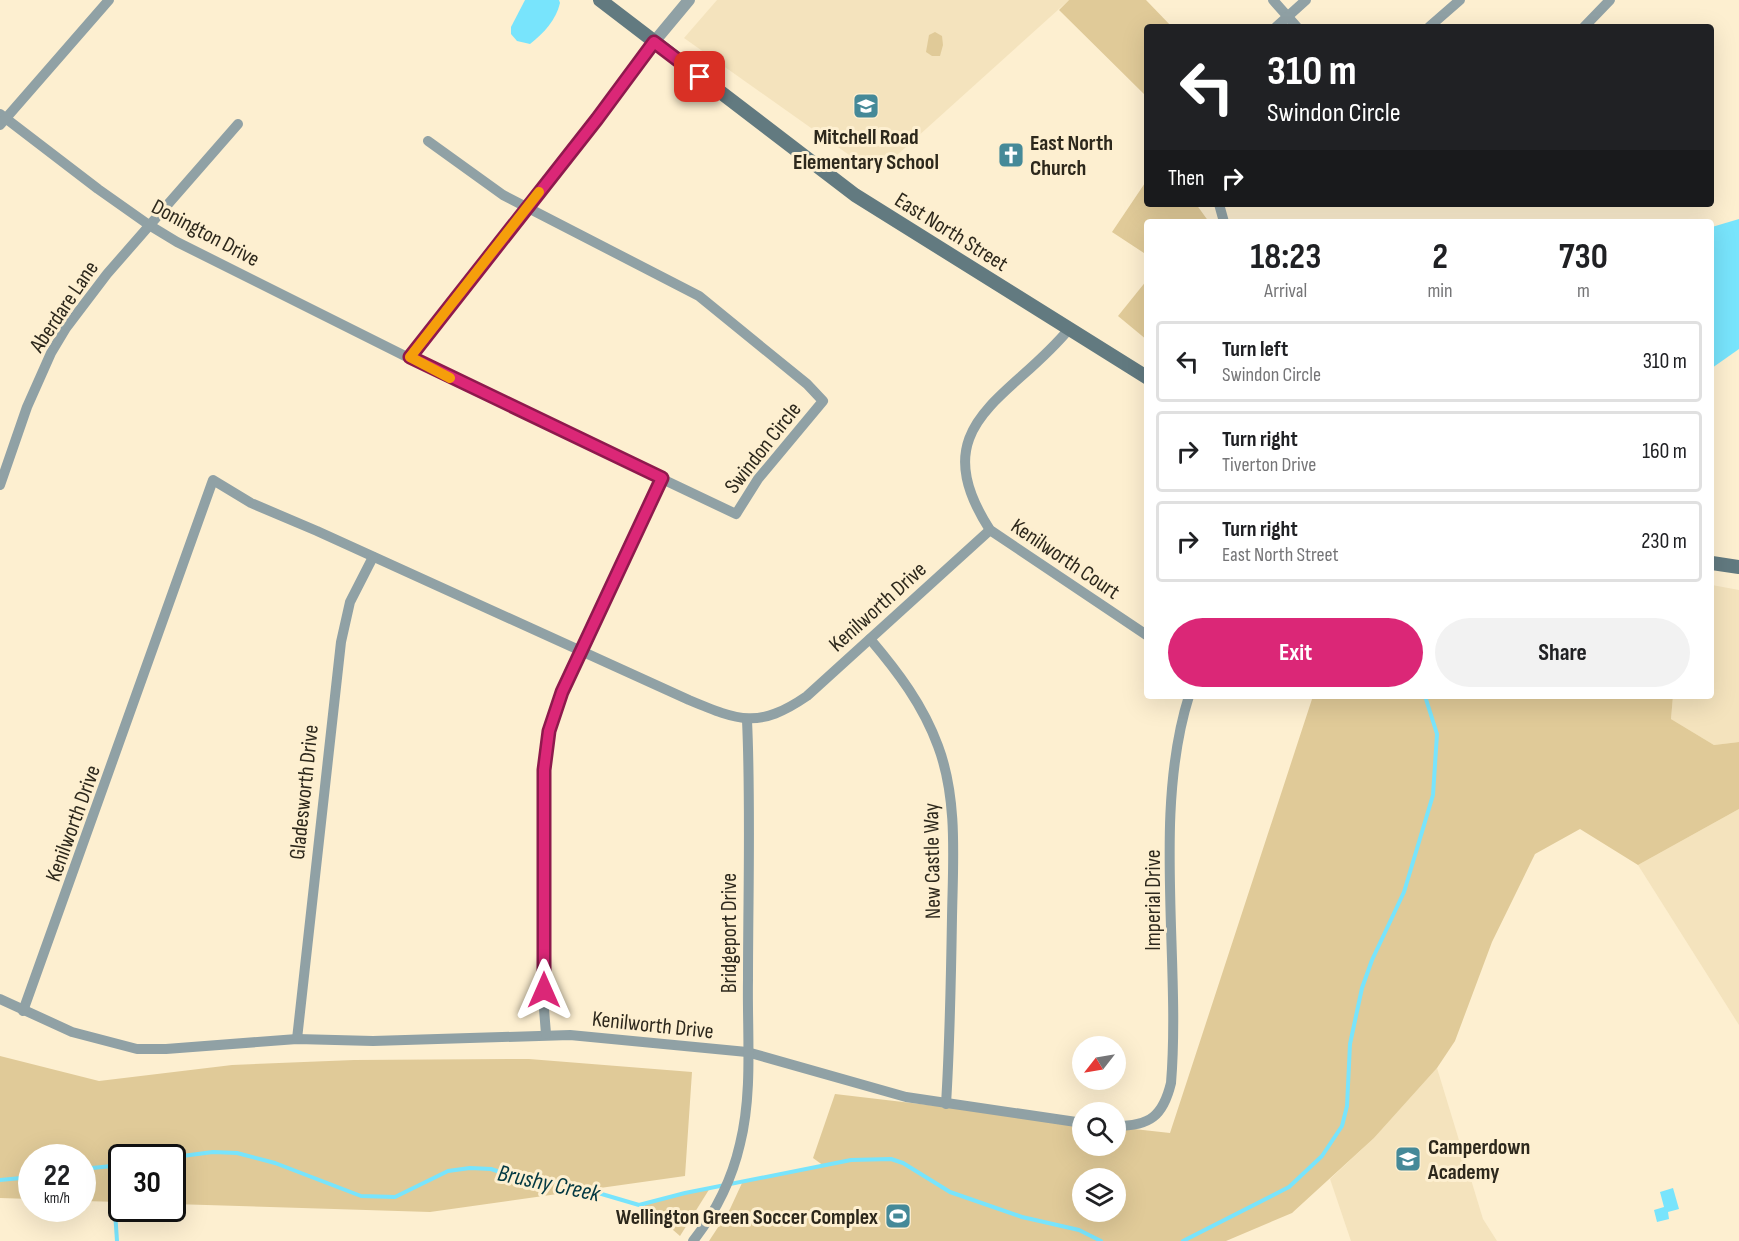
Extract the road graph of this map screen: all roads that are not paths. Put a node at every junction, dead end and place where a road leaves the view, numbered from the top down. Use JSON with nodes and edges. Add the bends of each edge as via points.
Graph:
{"nodes":[{"id":1,"x":108,"y":0,"type":"edge"},
{"id":2,"x":600,"y":0,"type":"edge"},
{"id":3,"x":690,"y":0,"type":"edge"},
{"id":4,"x":1274,"y":0,"type":"edge"},
{"id":5,"x":1306,"y":0,"type":"edge"},
{"id":6,"x":1460,"y":0,"type":"edge"},
{"id":7,"x":1610,"y":0,"type":"edge"},
{"id":8,"x":1288,"y":16,"type":"junction"},
{"id":9,"x":1279,"y":24,"type":"edge"},
{"id":10,"x":1295,"y":24,"type":"edge"},
{"id":11,"x":1432,"y":24,"type":"edge"},
{"id":12,"x":1587,"y":24,"type":"edge"},
{"id":13,"x":654,"y":42,"type":"junction"},
{"id":14,"x":2,"y":119,"type":"edge"},
{"id":15,"x":238,"y":124,"type":"dead end"},
{"id":16,"x":428,"y":141,"type":"dead end"},
{"id":17,"x":527,"y":208,"type":"junction"},
{"id":18,"x":149,"y":225,"type":"junction"},
{"id":19,"x":1069,"y":328,"type":"junction"},
{"id":20,"x":410,"y":357,"type":"junction"},
{"id":21,"x":1144,"y":375,"type":"edge"},
{"id":22,"x":662,"y":478,"type":"junction"},
{"id":23,"x":0,"y":485,"type":"edge"},
{"id":24,"x":990,"y":531,"type":"junction"},
{"id":25,"x":373,"y":557,"type":"junction"},
{"id":26,"x":1714,"y":563,"type":"edge"},
{"id":27,"x":1739,"y":567,"type":"edge"},
{"id":28,"x":1144,"y":633,"type":"edge"},
{"id":29,"x":870,"y":639,"type":"junction"},
{"id":30,"x":580,"y":652,"type":"junction"},
{"id":31,"x":1188,"y":699,"type":"edge"},
{"id":32,"x":747,"y":720,"type":"junction"},
{"id":33,"x":0,"y":999,"type":"edge"},
{"id":34,"x":23,"y":1011,"type":"junction"},
{"id":35,"x":546,"y":1034,"type":"junction"},
{"id":36,"x":297,"y":1039,"type":"junction"},
{"id":37,"x":747,"y":1052,"type":"junction"},
{"id":38,"x":946,"y":1104,"type":"junction"},
{"id":39,"x":1072,"y":1121,"type":"edge"},
{"id":40,"x":1126,"y":1125,"type":"edge"},
{"id":41,"x":693,"y":1241,"type":"edge"}],
"edges":[{"from":1,"to":14,"type":"street"},
{"from":2,"to":13,"type":"main road","name":"East North Street"},
{"from":3,"to":13,"type":"street"},
{"from":4,"to":8,"type":"street"},
{"from":5,"to":8,"type":"street"},
{"from":6,"to":11,"type":"street"},
{"from":7,"to":12,"type":"street"},
{"from":8,"to":9,"type":"street"},
{"from":8,"to":10,"type":"street"},
{"from":13,"to":17,"type":"street"},
{"from":13,"to":19,"type":"main road","name":"East North Street","via":[[855,195]]},
{"from":14,"to":18,"type":"street","name":"Donington Drive"},
{"from":15,"to":18,"type":"street","name":"Aberdare Lane"},
{"from":16,"to":17,"type":"street"},
{"from":17,"to":20,"type":"street"},
{"from":17,"to":22,"type":"street","name":"Swindon Circle","via":[[699,296],[823,401],[758,479],[736,514]]},
{"from":18,"to":20,"type":"street","name":"Donington Drive"},
{"from":18,"to":23,"type":"street","name":"Aberdare Lane","via":[[91,294],[51,353]]},
{"from":19,"to":21,"type":"main road","name":"East North Street"},
{"from":19,"to":24,"type":"street","name":"Kenilworth Court","via":[[1049,352],[981,415],[968,438],[964,458],[968,482]]},
{"from":20,"to":22,"type":"street","name":"Swindon Circle"},
{"from":22,"to":30,"type":"street"},
{"from":24,"to":28,"type":"street","name":"Kenilworth Court"},
{"from":24,"to":29,"type":"street","name":"Kenilworth Drive"},
{"from":25,"to":30,"type":"street","name":"Kenilworth Drive"},
{"from":25,"to":34,"type":"street","name":"Kenilworth Drive","via":[[250,503],[213,480]]},
{"from":25,"to":36,"type":"street","name":"Gladesworth Drive","via":[[350,602],[341,642]]},
{"from":26,"to":27,"type":"main road"},
{"from":29,"to":32,"type":"street","name":"Kenilworth Drive","via":[[798,702]]},
{"from":29,"to":38,"type":"street","name":"New Castle Way","via":[[922,709],[939,747],[949,784],[952,892]]},
{"from":30,"to":32,"type":"street","name":"Kenilworth Drive","via":[[716,712]]},
{"from":30,"to":35,"type":"street","via":[[554,713],[545,758]]},
{"from":31,"to":40,"type":"street","name":"Imperial Drive","via":[[1173,788],[1172,1074],[1164,1105],[1144,1123]]},
{"from":32,"to":37,"type":"street","name":"Bridgeport Drive"},
{"from":33,"to":34,"type":"street"},
{"from":34,"to":36,"type":"street","name":"Kenilworth Drive","via":[[72,1032],[138,1049]]},
{"from":35,"to":36,"type":"street","name":"Kenilworth Drive","via":[[373,1041]]},
{"from":35,"to":37,"type":"street","name":"Kenilworth Drive"},
{"from":37,"to":38,"type":"street","name":"Kenilworth Drive","via":[[906,1097]]},
{"from":37,"to":41,"type":"street","name":"Bridgeport Drive","via":[[744,1124],[734,1167],[715,1208]]},
{"from":38,"to":39,"type":"street","name":"Kenilworth Drive"}]}
